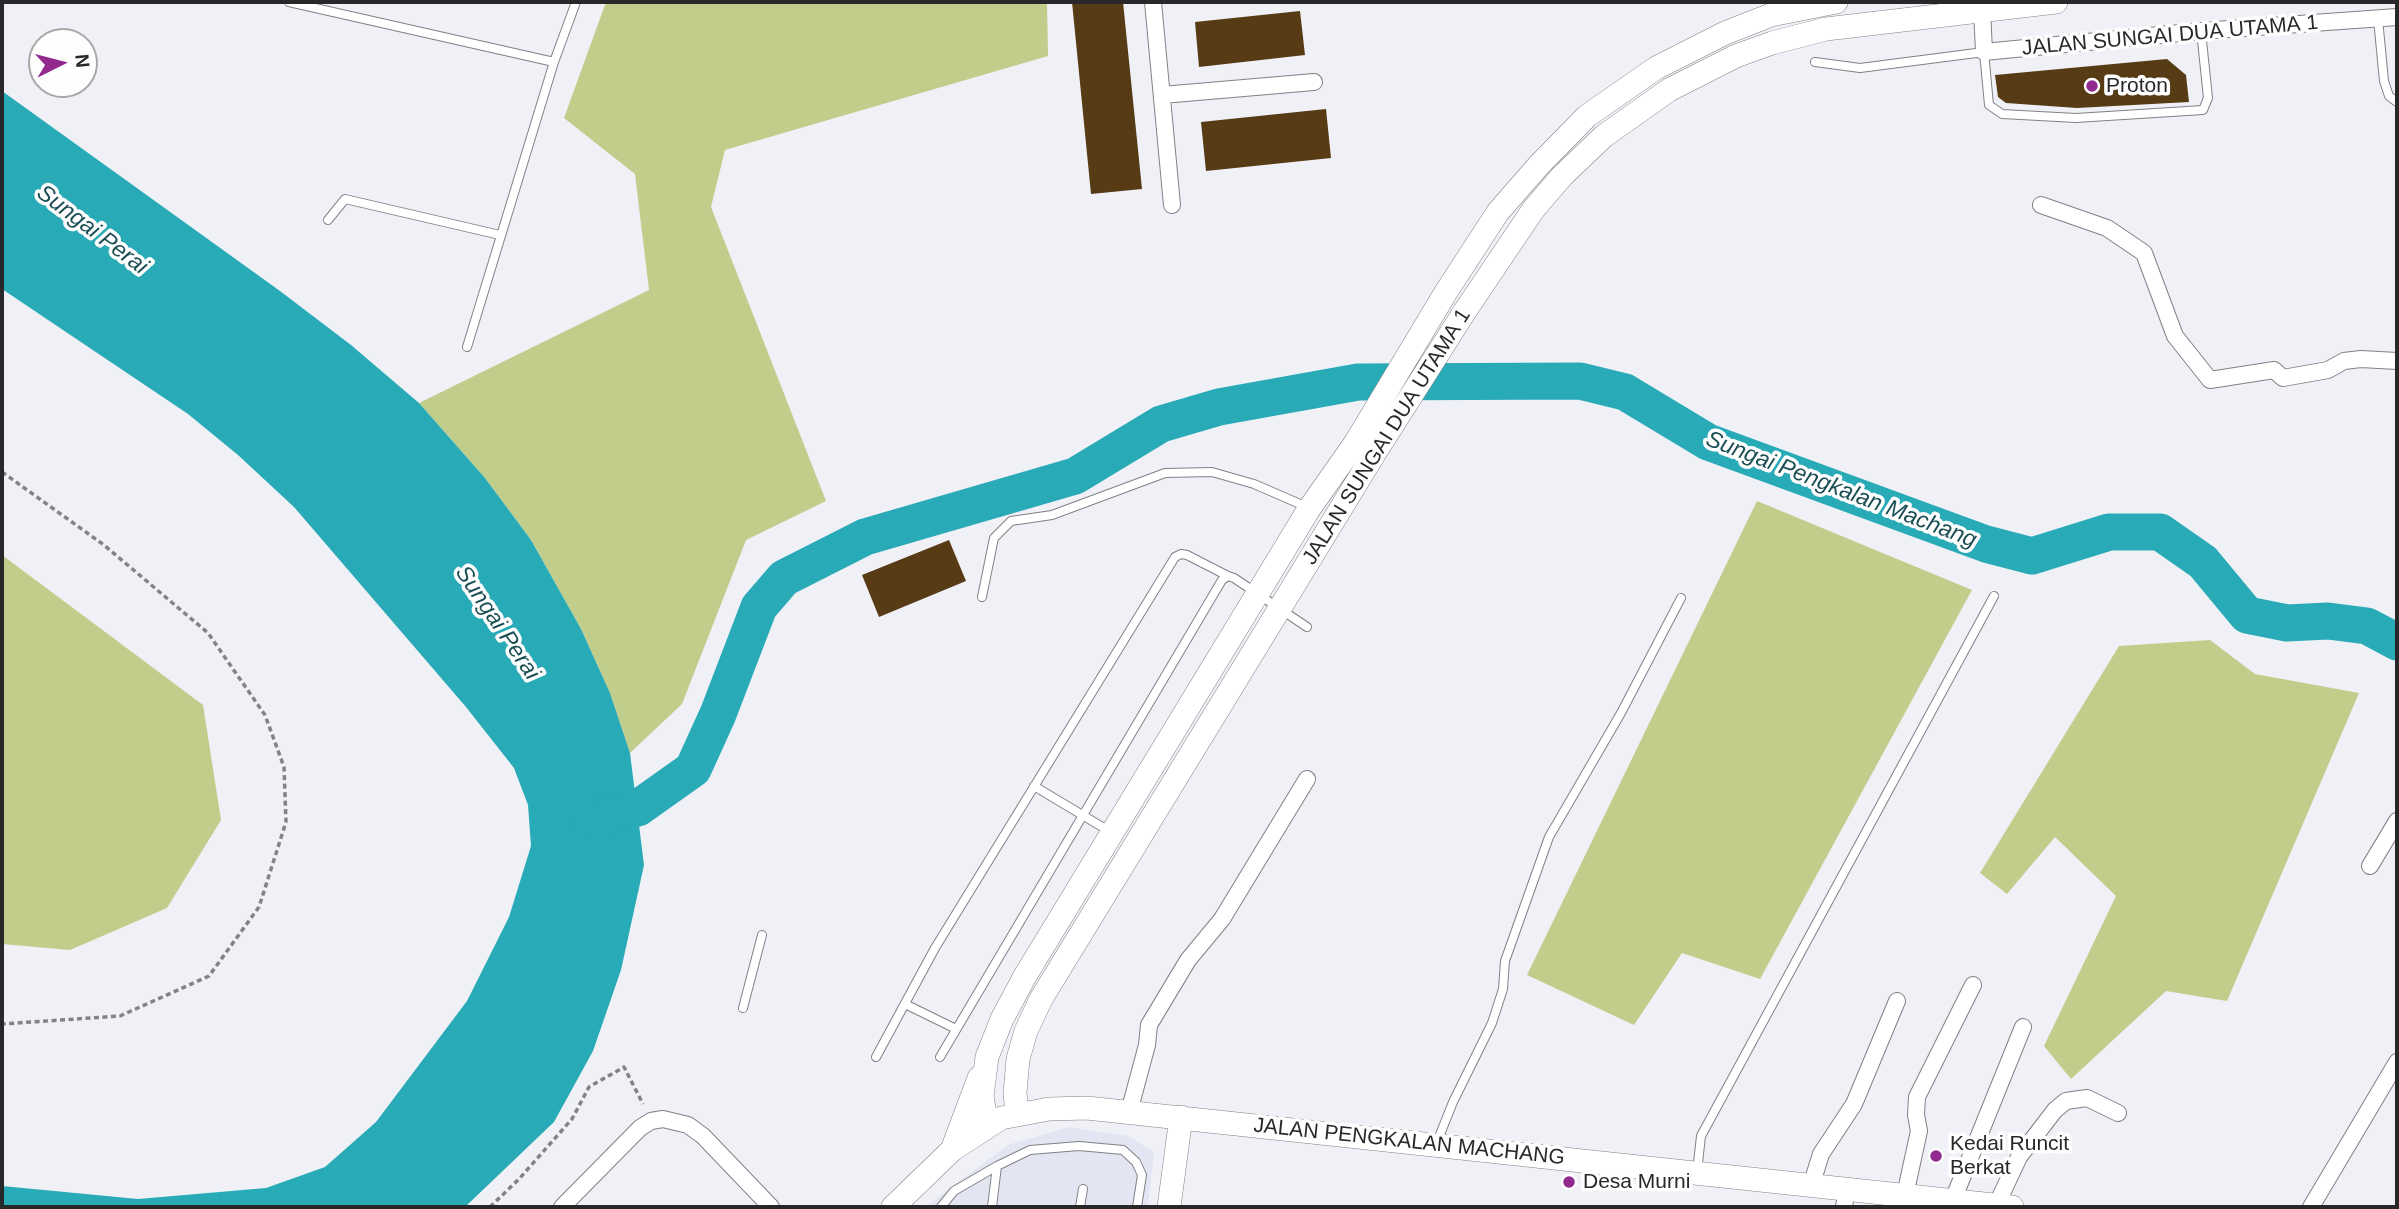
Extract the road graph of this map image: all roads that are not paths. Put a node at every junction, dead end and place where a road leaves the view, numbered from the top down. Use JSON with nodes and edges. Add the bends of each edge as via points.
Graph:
{"nodes":[{"id":1,"x":289,"y":2,"type":"edge"},
{"id":2,"x":576,"y":2,"type":"edge"},
{"id":3,"x":1153,"y":2,"type":"edge"},
{"id":4,"x":1836,"y":2,"type":"edge"},
{"id":5,"x":2056,"y":2,"type":"edge"},
{"id":6,"x":1982,"y":9,"type":"junction"},
{"id":7,"x":2397,"y":18,"type":"edge"},
{"id":8,"x":2378,"y":19,"type":"junction"},
{"id":9,"x":2201,"y":31,"type":"junction"},
{"id":10,"x":1984,"y":52,"type":"junction"},
{"id":11,"x":554,"y":62,"type":"junction"},
{"id":12,"x":1815,"y":62,"type":"dead end"},
{"id":13,"x":1314,"y":82,"type":"dead end"},
{"id":14,"x":1162,"y":95,"type":"junction"},
{"id":15,"x":2397,"y":102,"type":"edge"},
{"id":16,"x":1172,"y":205,"type":"dead end"},
{"id":17,"x":2041,"y":205,"type":"dead end"},
{"id":18,"x":328,"y":220,"type":"dead end"},
{"id":19,"x":500,"y":235,"type":"junction"},
{"id":20,"x":467,"y":346,"type":"dead end"},
{"id":21,"x":2397,"y":360,"type":"edge"},
{"id":22,"x":1366,"y":446,"type":"junction"},
{"id":23,"x":1309,"y":509,"type":"junction"},
{"id":24,"x":1228,"y":576,"type":"junction"},
{"id":25,"x":1257,"y":595,"type":"junction"},
{"id":26,"x":1994,"y":596,"type":"dead end"},
{"id":27,"x":982,"y":597,"type":"dead end"},
{"id":28,"x":1681,"y":598,"type":"dead end"},
{"id":29,"x":1280,"y":609,"type":"junction"},
{"id":30,"x":1307,"y":628,"type":"dead end"},
{"id":31,"x":1307,"y":779,"type":"dead end"},
{"id":32,"x":1034,"y":786,"type":"junction"},
{"id":33,"x":1082,"y":815,"type":"junction"},
{"id":34,"x":2397,"y":821,"type":"edge"},
{"id":35,"x":1112,"y":833,"type":"junction"},
{"id":36,"x":2370,"y":866,"type":"dead end"},
{"id":37,"x":762,"y":935,"type":"dead end"},
{"id":38,"x":1973,"y":985,"type":"dead end"},
{"id":39,"x":1897,"y":1001,"type":"dead end"},
{"id":40,"x":905,"y":1004,"type":"junction"},
{"id":41,"x":743,"y":1008,"type":"dead end"},
{"id":42,"x":2024,"y":1027,"type":"dead end"},
{"id":43,"x":956,"y":1029,"type":"junction"},
{"id":44,"x":876,"y":1057,"type":"dead end"},
{"id":45,"x":940,"y":1057,"type":"dead end"},
{"id":46,"x":987,"y":1057,"type":"junction"},
{"id":47,"x":1018,"y":1059,"type":"junction"},
{"id":48,"x":2397,"y":1062,"type":"edge"},
{"id":49,"x":1049,"y":1109,"type":"junction"},
{"id":50,"x":1129,"y":1112,"type":"junction"},
{"id":51,"x":2118,"y":1112,"type":"dead end"},
{"id":52,"x":1017,"y":1113,"type":"junction"},
{"id":53,"x":1181,"y":1117,"type":"junction"},
{"id":54,"x":987,"y":1126,"type":"junction"},
{"id":55,"x":1436,"y":1145,"type":"junction"},
{"id":56,"x":952,"y":1150,"type":"junction"},
{"id":57,"x":997,"y":1166,"type":"junction"},
{"id":58,"x":1697,"y":1173,"type":"junction"},
{"id":59,"x":1811,"y":1186,"type":"junction"},
{"id":60,"x":1083,"y":1189,"type":"dead end"},
{"id":61,"x":1905,"y":1195,"type":"junction"},
{"id":62,"x":1845,"y":1198,"type":"edge"},
{"id":63,"x":1953,"y":1200,"type":"junction"},
{"id":64,"x":2004,"y":1206,"type":"edge"},
{"id":65,"x":562,"y":1207,"type":"edge"},
{"id":66,"x":771,"y":1207,"type":"edge"},
{"id":67,"x":892,"y":1207,"type":"edge"},
{"id":68,"x":942,"y":1207,"type":"edge"},
{"id":69,"x":992,"y":1207,"type":"edge"},
{"id":70,"x":1080,"y":1207,"type":"edge"},
{"id":71,"x":1138,"y":1207,"type":"edge"},
{"id":72,"x":1169,"y":1207,"type":"edge"},
{"id":73,"x":2311,"y":1207,"type":"edge"}],
"edges":[{"from":1,"to":11,"type":"lane"},
{"from":2,"to":11,"type":"lane"},
{"from":3,"to":14,"type":"street"},
{"from":4,"to":22,"type":"street","name":"JALAN SUNGAI DUA UTAMA 1","via":[[1771,15],[1725,33],[1656,68],[1587,116],[1498,212],[1446,292]]},
{"from":5,"to":6,"type":"street","name":"JALAN SUNGAI DUA UTAMA 1"},
{"from":6,"to":10,"type":"street"},
{"from":6,"to":22,"type":"street","name":"JALAN SUNGAI DUA UTAMA 1","via":[[1826,29],[1772,43],[1669,90],[1604,136],[1533,210]]},
{"from":7,"to":8,"type":"street","name":"JALAN SUNGAI DUA UTAMA 1"},
{"from":8,"to":9,"type":"street","name":"JALAN SUNGAI DUA UTAMA 1"},
{"from":8,"to":15,"type":"lane","via":[[2384,81],[2389,96]]},
{"from":9,"to":10,"type":"street","name":"JALAN SUNGAI DUA UTAMA 1"},
{"from":9,"to":10,"type":"lane","via":[[2207,98],[2203,110],[2076,118],[2002,114],[1989,105]]},
{"from":10,"to":12,"type":"lane","via":[[1860,68]]},
{"from":11,"to":19,"type":"lane"},
{"from":13,"to":14,"type":"street"},
{"from":14,"to":16,"type":"street"},
{"from":17,"to":21,"type":"street","via":[[2107,228],[2144,253],[2175,336],[2210,380],[2274,370],[2283,378],[2328,370],[2344,361]]},
{"from":18,"to":19,"type":"lane","via":[[345,199]]},
{"from":19,"to":20,"type":"lane"},
{"from":22,"to":23,"type":"street","name":"JALAN SUNGAI DUA UTAMA 1"},
{"from":22,"to":29,"type":"street","name":"JALAN SUNGAI DUA UTAMA 1"},
{"from":23,"to":25,"type":"street","name":"JALAN SUNGAI DUA UTAMA 1"},
{"from":23,"to":27,"type":"lane","via":[[1254,484],[1212,472],[1165,473],[1052,514],[1011,521],[994,538]]},
{"from":24,"to":25,"type":"lane"},
{"from":24,"to":32,"type":"lane","via":[[1187,555],[1175,557]]},
{"from":24,"to":33,"type":"lane"},
{"from":25,"to":29,"type":"lane"},
{"from":25,"to":35,"type":"street","name":"JALAN SUNGAI DUA UTAMA 1"},
{"from":26,"to":58,"type":"lane","via":[[1701,1136]]},
{"from":28,"to":55,"type":"lane","via":[[1549,837],[1505,961],[1503,989],[1492,1023]]},
{"from":29,"to":30,"type":"lane"},
{"from":29,"to":47,"type":"street","name":"JALAN SUNGAI DUA UTAMA 1","via":[[1041,999]]},
{"from":31,"to":50,"type":"street","via":[[1222,919],[1188,960],[1149,1025]]},
{"from":32,"to":33,"type":"lane"},
{"from":32,"to":40,"type":"lane","via":[[934,948]]},
{"from":33,"to":35,"type":"lane"},
{"from":33,"to":43,"type":"lane"},
{"from":34,"to":36,"type":"street"},
{"from":35,"to":46,"type":"street","name":"JALAN SUNGAI DUA UTAMA 1","via":[[1025,976]]},
{"from":37,"to":41,"type":"lane"},
{"from":38,"to":61,"type":"street","via":[[1917,1097],[1919,1131]]},
{"from":39,"to":59,"type":"street","via":[[1853,1104],[1821,1154]]},
{"from":40,"to":43,"type":"lane"},
{"from":40,"to":44,"type":"lane"},
{"from":42,"to":63,"type":"street"},
{"from":43,"to":45,"type":"lane"},
{"from":46,"to":54,"type":"street","name":"JALAN SUNGAI DUA UTAMA 1","via":[[982,1096]]},
{"from":46,"to":56,"type":"street"},
{"from":47,"to":49,"type":"street","via":[[1029,1087]]},
{"from":47,"to":52,"type":"street","name":"JALAN SUNGAI DUA UTAMA 1"},
{"from":48,"to":73,"type":"street"},
{"from":49,"to":50,"type":"street","name":"JALAN PENGKALAN MACHANG"},
{"from":49,"to":52,"type":"street","name":"JALAN PENGKALAN MACHANG"},
{"from":50,"to":53,"type":"street","name":"JALAN PENGKALAN MACHANG"},
{"from":51,"to":64,"type":"street","via":[[2087,1098],[2066,1101],[2055,1110],[2020,1157]]},
{"from":52,"to":54,"type":"street","name":"JALAN PENGKALAN MACHANG"},
{"from":53,"to":55,"type":"street","name":"JALAN PENGKALAN MACHANG"},
{"from":53,"to":72,"type":"street"},
{"from":54,"to":56,"type":"street","name":"JALAN PENGKALAN MACHANG"},
{"from":55,"to":58,"type":"street","name":"JALAN PENGKALAN MACHANG"},
{"from":56,"to":67,"type":"street","name":"JALAN PENGKALAN MACHANG"},
{"from":57,"to":68,"type":"lane","via":[[954,1191]]},
{"from":57,"to":69,"type":"lane"},
{"from":57,"to":71,"type":"lane","via":[[1030,1150],[1079,1146],[1123,1150],[1142,1175]]},
{"from":58,"to":59,"type":"street","name":"JALAN PENGKALAN MACHANG"},
{"from":59,"to":62,"type":"street","name":"JALAN PENGKALAN MACHANG"},
{"from":60,"to":70,"type":"lane"},
{"from":61,"to":62,"type":"street","name":"JALAN PENGKALAN MACHANG"},
{"from":61,"to":63,"type":"street","name":"JALAN PENGKALAN MACHANG"},
{"from":63,"to":64,"type":"street","name":"JALAN PENGKALAN MACHANG"},
{"from":65,"to":66,"type":"street","via":[[640,1128],[651,1121],[675,1120],[703,1136]]}]}
